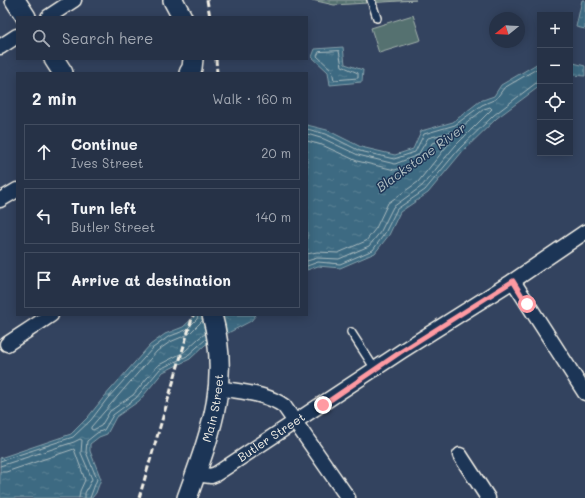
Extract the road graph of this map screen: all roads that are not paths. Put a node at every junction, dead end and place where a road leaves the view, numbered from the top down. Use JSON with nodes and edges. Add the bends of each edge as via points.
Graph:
{"nodes":[{"id":1,"x":15,"y":0,"type":"edge"},
{"id":2,"x":74,"y":0,"type":"edge"},
{"id":3,"x":174,"y":0,"type":"edge"},
{"id":4,"x":371,"y":0,"type":"edge"},
{"id":5,"x":25,"y":16,"type":"edge"},
{"id":6,"x":50,"y":16,"type":"edge"},
{"id":7,"x":182,"y":16,"type":"edge"},
{"id":8,"x":377,"y":18,"type":"dead end"},
{"id":9,"x":16,"y":37,"type":"edge"},
{"id":10,"x":0,"y":47,"type":"edge"},
{"id":11,"x":55,"y":60,"type":"edge"},
{"id":12,"x":194,"y":60,"type":"edge"},
{"id":13,"x":62,"y":72,"type":"edge"},
{"id":14,"x":190,"y":72,"type":"edge"},
{"id":15,"x":16,"y":191,"type":"edge"},
{"id":16,"x":0,"y":200,"type":"edge"},
{"id":17,"x":585,"y":232,"type":"edge"},
{"id":18,"x":513,"y":281,"type":"junction"},
{"id":19,"x":50,"y":316,"type":"edge"},
{"id":20,"x":212,"y":316,"type":"edge"},
{"id":21,"x":351,"y":332,"type":"dead end"},
{"id":22,"x":7,"y":344,"type":"dead end"},
{"id":23,"x":375,"y":369,"type":"junction"},
{"id":24,"x":219,"y":383,"type":"junction"},
{"id":25,"x":585,"y":393,"type":"edge"},
{"id":26,"x":296,"y":422,"type":"junction"},
{"id":27,"x":460,"y":455,"type":"dead end"},
{"id":28,"x":196,"y":474,"type":"junction"},
{"id":29,"x":187,"y":498,"type":"edge"},
{"id":30,"x":348,"y":498,"type":"edge"},
{"id":31,"x":488,"y":498,"type":"edge"}],
"edges":[{"from":1,"to":5,"type":"main road"},
{"from":2,"to":6,"type":"street"},
{"from":3,"to":7,"type":"main road"},
{"from":4,"to":8,"type":"lane"},
{"from":9,"to":10,"type":"street"},
{"from":11,"to":13,"type":"main road"},
{"from":12,"to":14,"type":"main road"},
{"from":15,"to":16,"type":"street"},
{"from":17,"to":18,"type":"street","name":"Butler Street"},
{"from":18,"to":23,"type":"street","name":"Butler Street"},
{"from":18,"to":25,"type":"street"},
{"from":19,"to":22,"type":"street"},
{"from":20,"to":24,"type":"main road","name":"Main Street","via":[[217,334]]},
{"from":21,"to":23,"type":"lane"},
{"from":23,"to":26,"type":"street","name":"Butler Street"},
{"from":24,"to":26,"type":"street","via":[[276,400]]},
{"from":24,"to":28,"type":"main road","name":"Main Street","via":[[214,417]]},
{"from":26,"to":28,"type":"street","name":"Butler Street","via":[[216,474]]},
{"from":26,"to":30,"type":"street"},
{"from":27,"to":31,"type":"street"},
{"from":28,"to":29,"type":"main road","name":"Main Street"}]}
